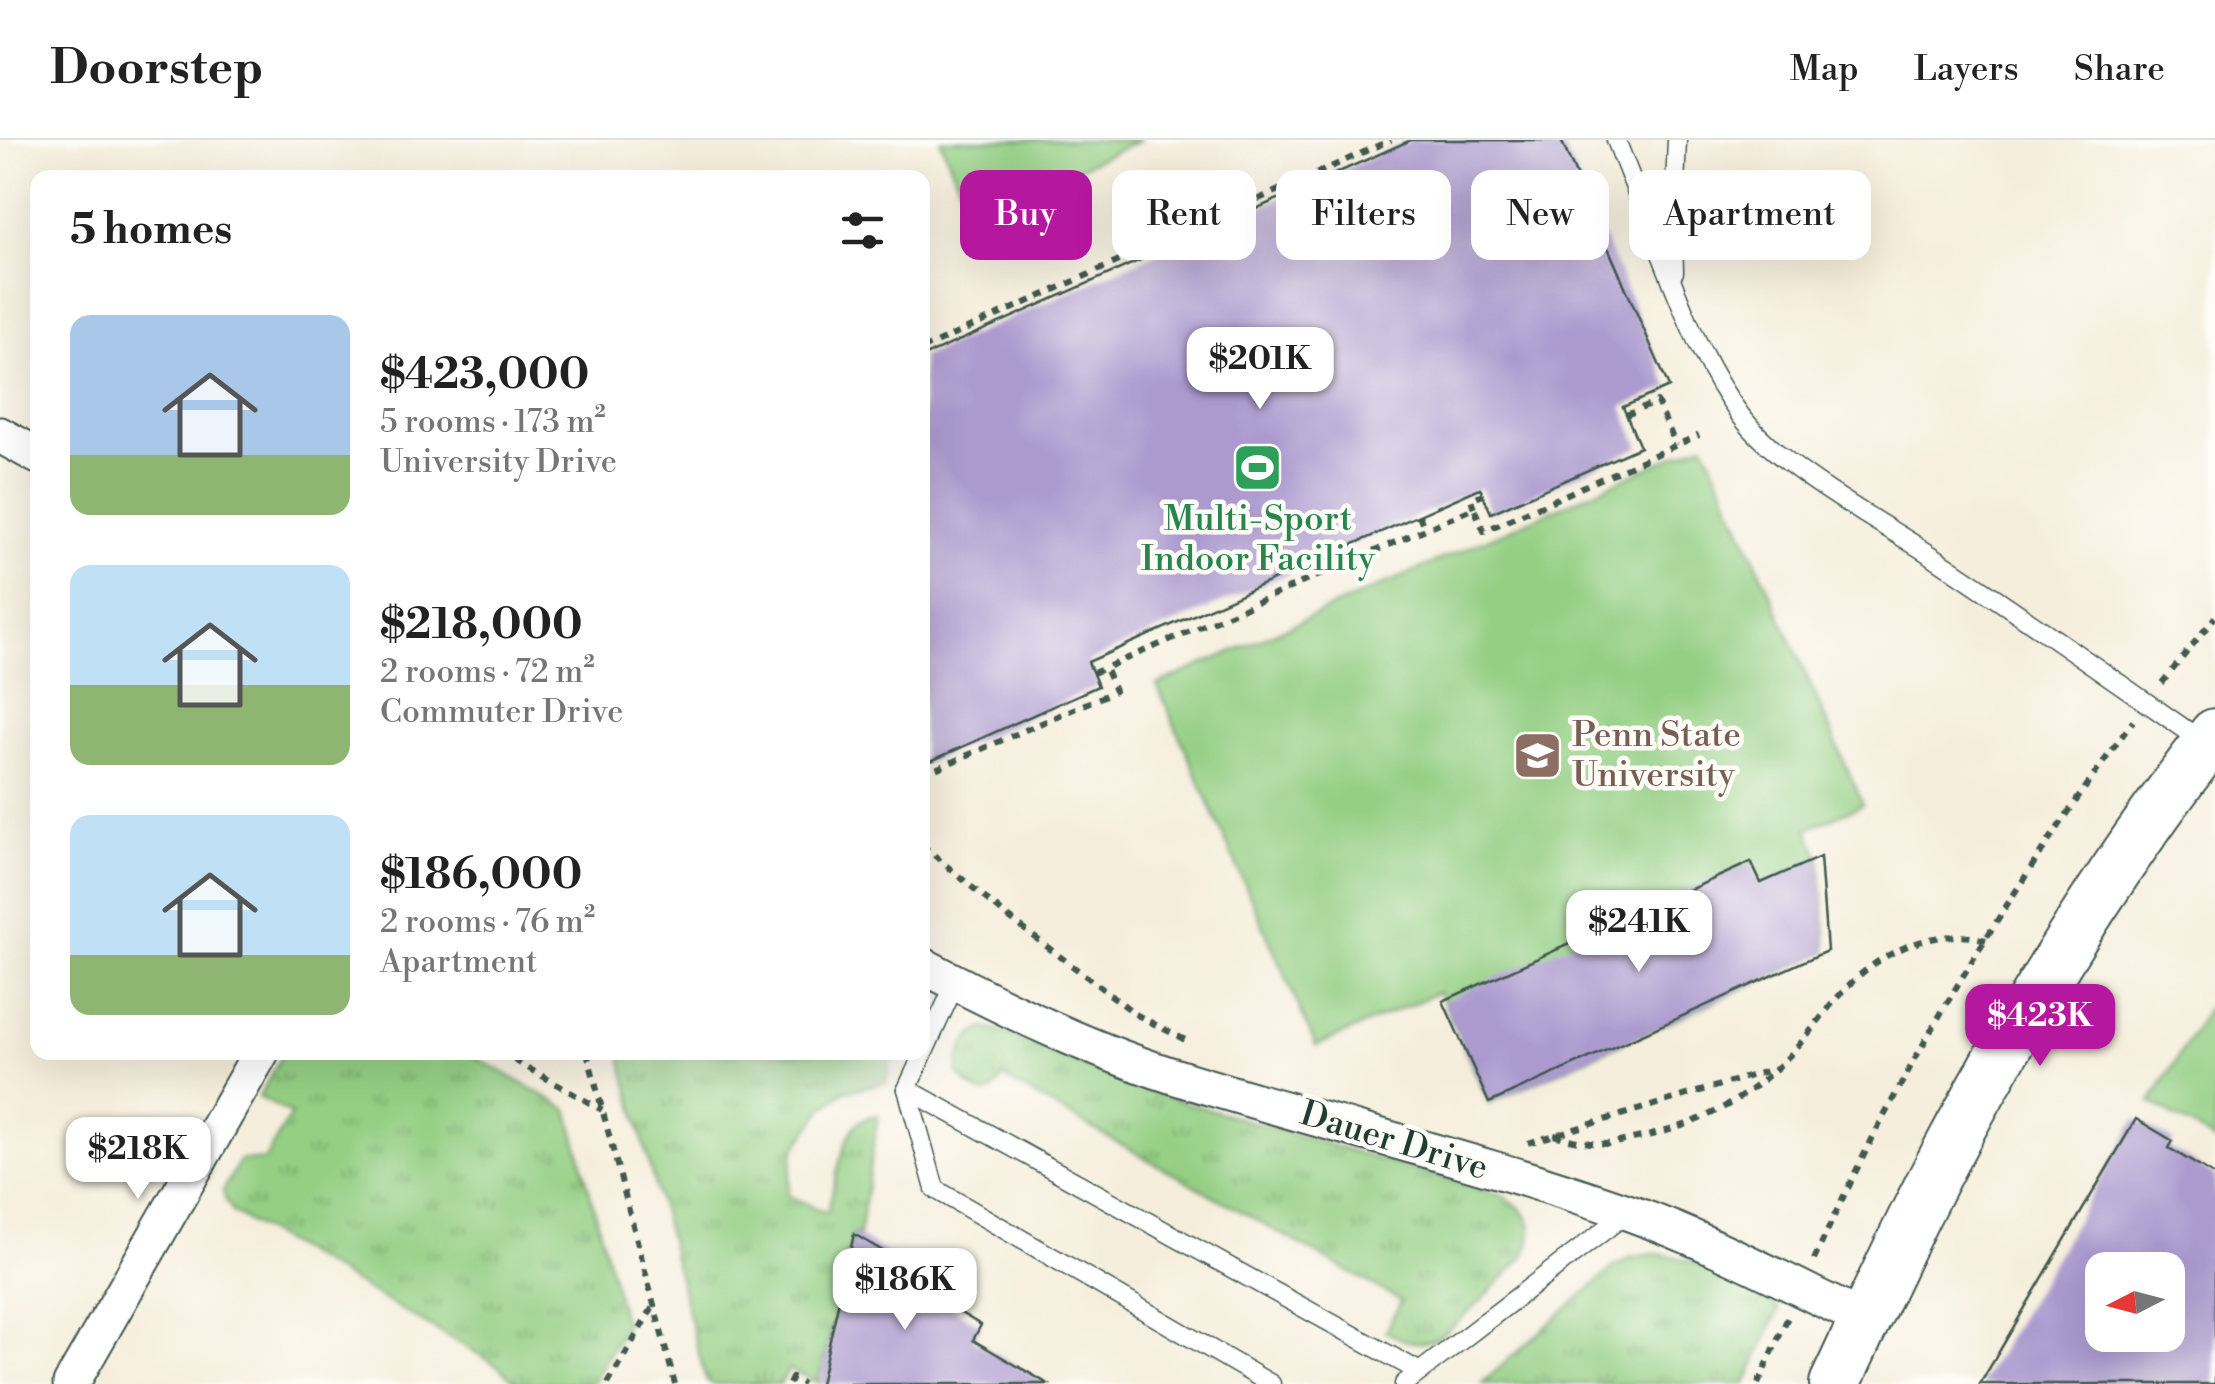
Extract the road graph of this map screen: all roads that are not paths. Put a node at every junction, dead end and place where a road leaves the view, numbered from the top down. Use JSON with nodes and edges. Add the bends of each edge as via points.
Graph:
{"nodes":[{"id":1,"x":1616,"y":140,"type":"edge"},
{"id":2,"x":1678,"y":140,"type":"edge"},
{"id":3,"x":1675,"y":288,"type":"junction"},
{"id":4,"x":0,"y":435,"type":"edge"},
{"id":5,"x":30,"y":452,"type":"edge"},
{"id":6,"x":2211,"y":739,"type":"edge"},
{"id":7,"x":930,"y":969,"type":"edge"},
{"id":8,"x":956,"y":982,"type":"junction"},
{"id":9,"x":930,"y":1039,"type":"edge"},
{"id":10,"x":256,"y":1060,"type":"edge"},
{"id":11,"x":920,"y":1060,"type":"edge"},
{"id":12,"x":907,"y":1089,"type":"junction"},
{"id":13,"x":1628,"y":1212,"type":"junction"},
{"id":14,"x":1865,"y":1320,"type":"junction"},
{"id":15,"x":1420,"y":1372,"type":"junction"},
{"id":16,"x":70,"y":1384,"type":"edge"},
{"id":17,"x":1271,"y":1384,"type":"edge"},
{"id":18,"x":1404,"y":1384,"type":"edge"},
{"id":19,"x":1835,"y":1384,"type":"edge"}],
"edges":[{"from":1,"to":3,"type":"lane"},
{"from":2,"to":3,"type":"lane"},
{"from":3,"to":6,"type":"lane","via":[[1722,389],[1773,448]]},
{"from":4,"to":5,"type":"street"},
{"from":6,"to":14,"type":"main road","via":[[2109,881],[2010,1040]]},
{"from":7,"to":8,"type":"street","name":"Dauer Drive"},
{"from":8,"to":9,"type":"lane"},
{"from":8,"to":13,"type":"street","name":"Dauer Drive","via":[[1184,1080]]},
{"from":10,"to":16,"type":"street"},
{"from":11,"to":12,"type":"lane"},
{"from":12,"to":15,"type":"lane"},
{"from":12,"to":17,"type":"lane","via":[[935,1189]]},
{"from":13,"to":14,"type":"street","name":"Dauer Drive"},
{"from":13,"to":15,"type":"lane"},
{"from":14,"to":19,"type":"main road"},
{"from":15,"to":18,"type":"lane"}]}
